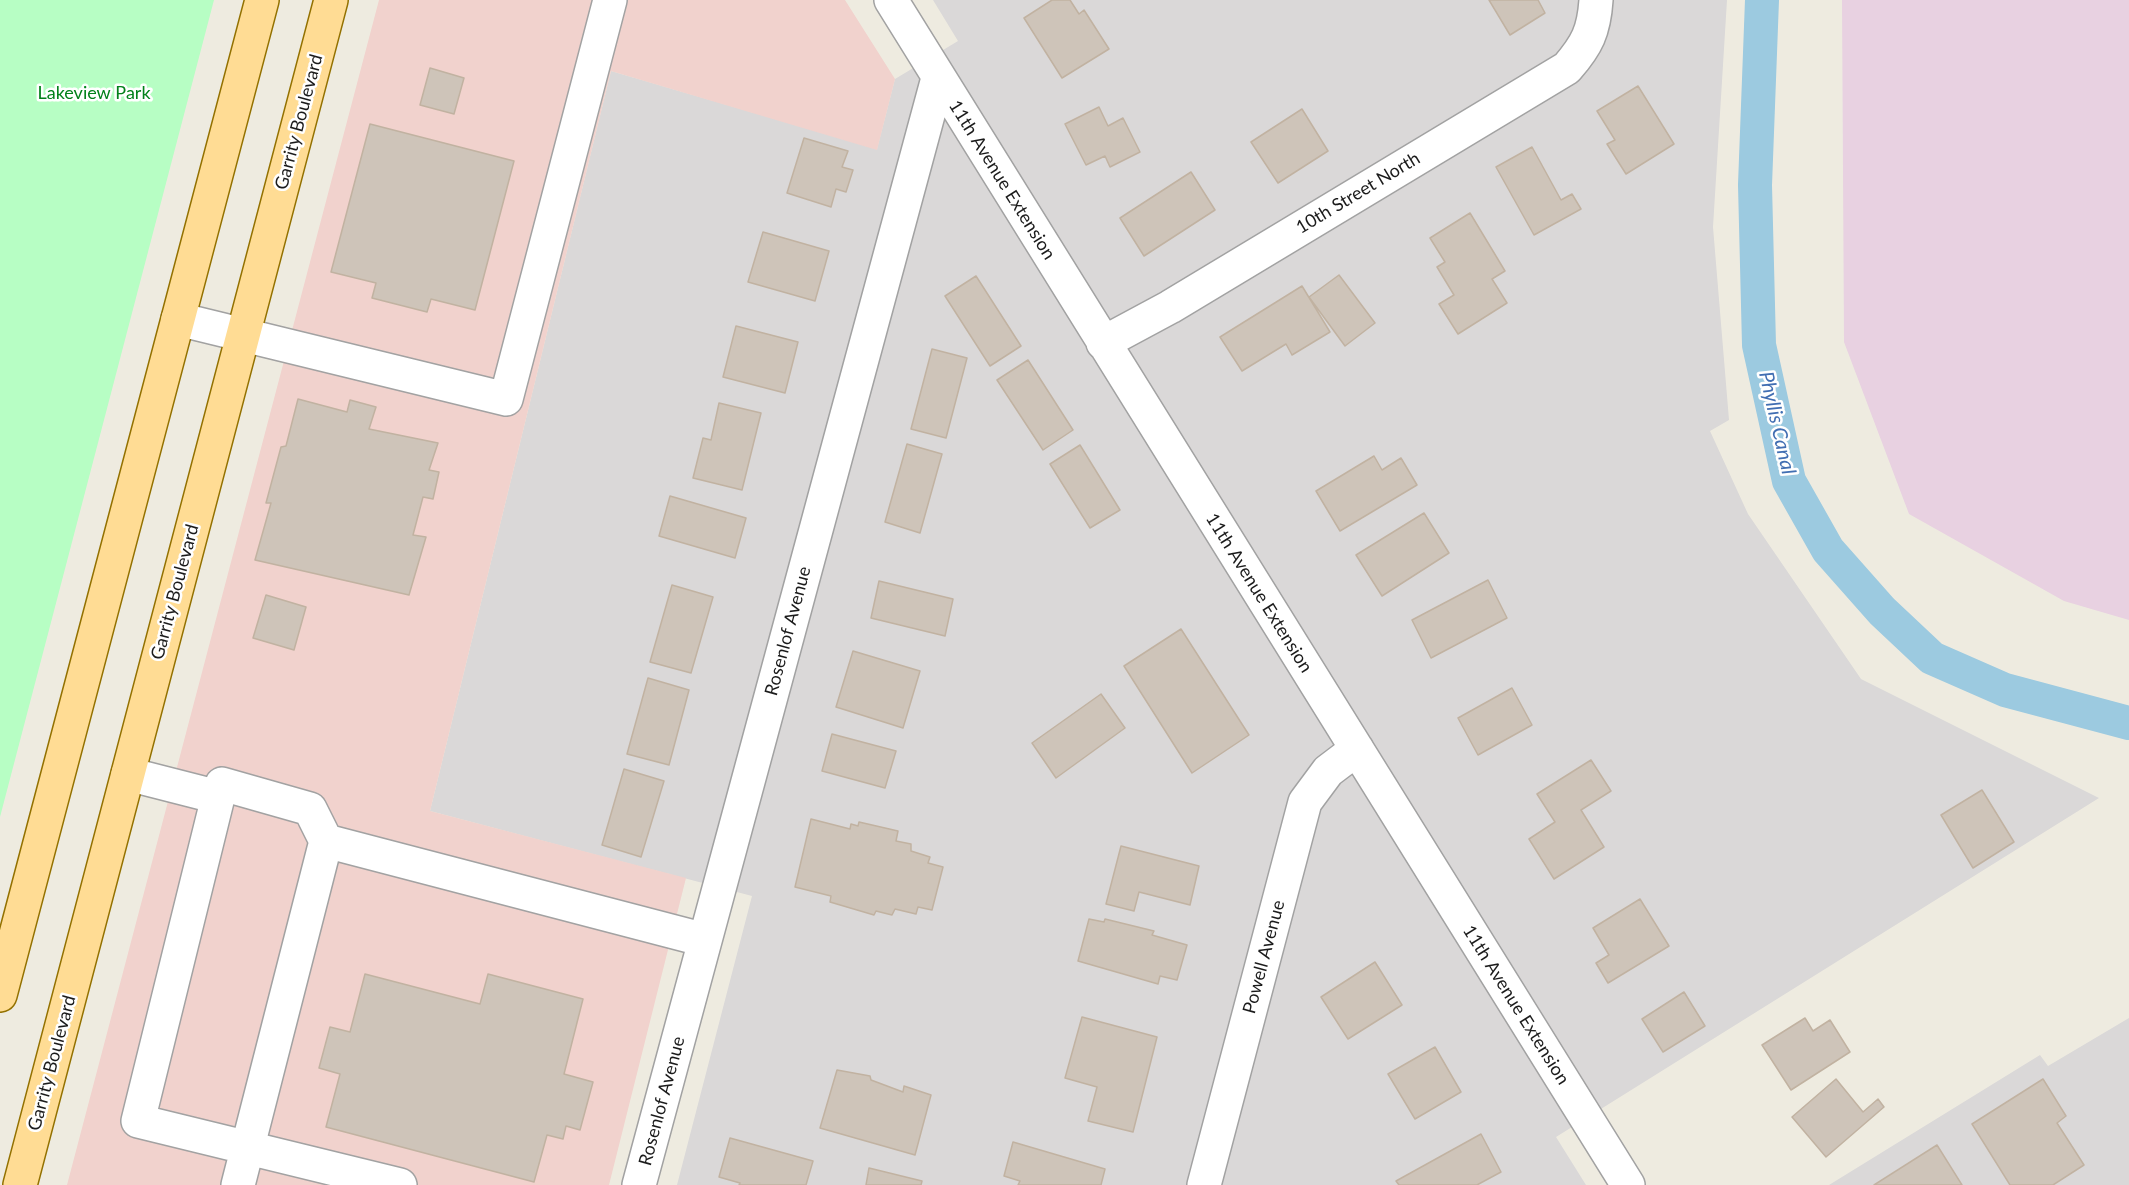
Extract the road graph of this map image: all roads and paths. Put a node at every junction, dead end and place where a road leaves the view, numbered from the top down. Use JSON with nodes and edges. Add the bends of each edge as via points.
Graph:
{"nodes":[{"id":1,"x":262,"y":0,"type":"edge"},
{"id":2,"x":331,"y":0,"type":"edge"},
{"id":3,"x":610,"y":0,"type":"edge"},
{"id":4,"x":891,"y":0,"type":"edge"},
{"id":5,"x":1595,"y":12,"type":"edge"},
{"id":6,"x":938,"y":78,"type":"junction"},
{"id":7,"x":178,"y":319,"type":"junction"},
{"id":8,"x":243,"y":334,"type":"junction"},
{"id":9,"x":1103,"y":343,"type":"junction"},
{"id":10,"x":1357,"y":749,"type":"junction"},
{"id":11,"x":128,"y":774,"type":"junction"},
{"id":12,"x":218,"y":797,"type":"junction"},
{"id":13,"x":326,"y":841,"type":"junction"},
{"id":14,"x":705,"y":940,"type":"junction"},
{"id":15,"x":0,"y":995,"type":"edge"},
{"id":16,"x":247,"y":1149,"type":"junction"},
{"id":17,"x":20,"y":1185,"type":"edge"},
{"id":18,"x":238,"y":1185,"type":"edge"},
{"id":19,"x":400,"y":1185,"type":"edge"},
{"id":20,"x":639,"y":1185,"type":"edge"},
{"id":21,"x":1204,"y":1185,"type":"edge"},
{"id":22,"x":1628,"y":1185,"type":"edge"}],
"edges":[{"from":1,"to":7,"type":"main road"},
{"from":2,"to":8,"type":"main road","name":"Garrity Boulevard"},
{"from":3,"to":8,"type":"street","via":[[506,399]]},
{"from":4,"to":6,"type":"street","name":"11th Avenue Extension"},
{"from":5,"to":9,"type":"street","name":"10th Street North","via":[[1582,50],[1567,68],[1180,301]]},
{"from":6,"to":9,"type":"street","name":"11th Avenue Extension"},
{"from":6,"to":14,"type":"street","name":"Rosenlof Avenue"},
{"from":7,"to":8,"type":"street"},
{"from":7,"to":15,"type":"main road"},
{"from":8,"to":11,"type":"main road","name":"Garrity Boulevard"},
{"from":9,"to":10,"type":"street","name":"11th Avenue Extension"},
{"from":10,"to":21,"type":"street","name":"Powell Avenue","via":[[1328,771],[1305,802]]},
{"from":10,"to":22,"type":"street","name":"11th Avenue Extension"},
{"from":11,"to":12,"type":"street"},
{"from":11,"to":17,"type":"main road","name":"Garrity Boulevard"},
{"from":12,"to":13,"type":"street","via":[[222,784],[310,809]]},
{"from":12,"to":16,"type":"street","via":[[138,1121]]},
{"from":13,"to":14,"type":"street"},
{"from":13,"to":16,"type":"street"},
{"from":14,"to":20,"type":"street","name":"Rosenlof Avenue"},
{"from":16,"to":18,"type":"street"},
{"from":16,"to":19,"type":"street"}]}
